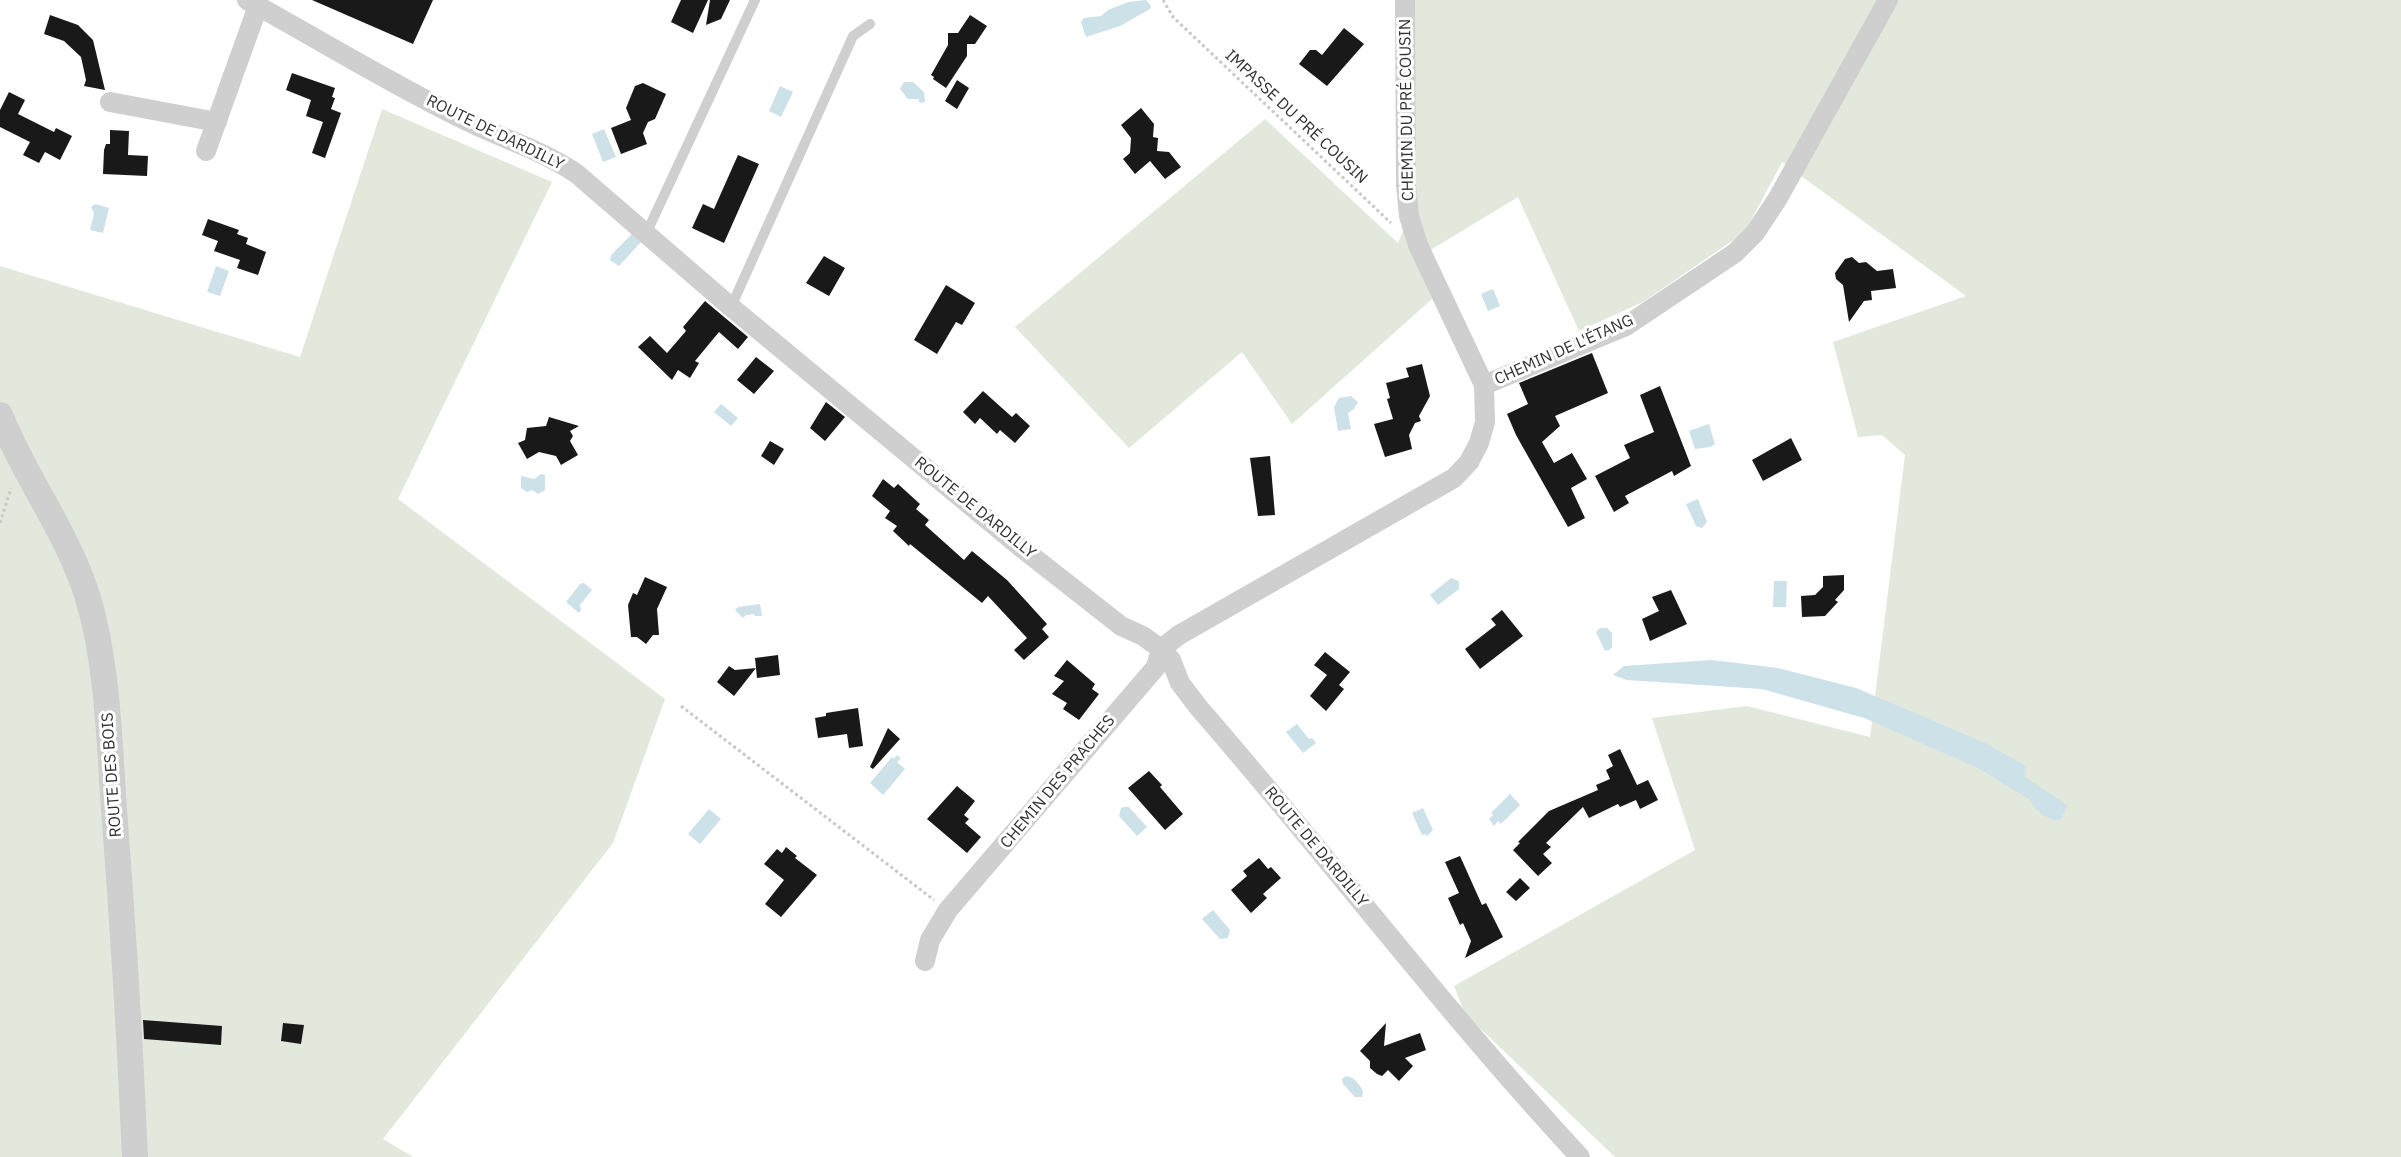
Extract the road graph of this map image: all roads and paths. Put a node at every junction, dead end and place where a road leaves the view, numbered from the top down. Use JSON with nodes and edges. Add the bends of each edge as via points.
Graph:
{"nodes":[{"id":1,"x":755,"y":0,"type":"edge"},
{"id":2,"x":1163,"y":0,"type":"edge"},
{"id":3,"x":1405,"y":0,"type":"edge"},
{"id":4,"x":1888,"y":0,"type":"edge"},
{"id":5,"x":253,"y":3,"type":"edge"},
{"id":6,"x":870,"y":24,"type":"dead end"},
{"id":7,"x":110,"y":102,"type":"dead end"},
{"id":8,"x":217,"y":122,"type":"junction"},
{"id":9,"x":206,"y":151,"type":"dead end"},
{"id":10,"x":646,"y":234,"type":"junction"},
{"id":11,"x":1418,"y":245,"type":"junction"},
{"id":12,"x":731,"y":307,"type":"junction"},
{"id":13,"x":1484,"y":385,"type":"junction"},
{"id":14,"x":0,"y":415,"type":"edge"},
{"id":15,"x":20,"y":458,"type":"junction"},
{"id":16,"x":0,"y":523,"type":"edge"},
{"id":17,"x":1161,"y":649,"type":"junction"},
{"id":18,"x":681,"y":706,"type":"dead end"},
{"id":19,"x":948,"y":910,"type":"junction"},
{"id":20,"x":925,"y":961,"type":"dead end"},
{"id":21,"x":135,"y":1157,"type":"edge"},
{"id":22,"x":1580,"y":1157,"type":"edge"}],
"edges":[{"from":1,"to":10,"type":"lane"},
{"from":2,"to":11,"type":"path","name":"IMPASSE DU PRÉ COUSIN","via":[[1173,17]]},
{"from":3,"to":11,"type":"street","name":"CHEMIN DU PRÉ COUSIN","via":[[1406,185],[1409,216]]},
{"from":4,"to":13,"type":"street","name":"CHEMIN DE L'ÉTANG","via":[[1778,198],[1755,233],[1735,253],[1626,326]]},
{"from":5,"to":8,"type":"street"},
{"from":5,"to":10,"type":"street","name":"ROUTE DE DARDILLY","via":[[436,106],[557,161]]},
{"from":6,"to":12,"type":"lane","via":[[853,36]]},
{"from":7,"to":8,"type":"street"},
{"from":8,"to":9,"type":"street"},
{"from":10,"to":12,"type":"street","name":"ROUTE DE DARDILLY"},
{"from":11,"to":13,"type":"street","name":"CHEMIN DU PRÉ COUSIN"},
{"from":12,"to":17,"type":"street","name":"ROUTE DE DARDILLY","via":[[1023,549],[1121,626]]},
{"from":13,"to":17,"type":"street","name":"CHEMIN DE L'ÉTANG","via":[[1485,422],[1479,443],[1454,478],[1179,635]]},
{"from":14,"to":15,"type":"street","name":"ROUTE DES BOIS"},
{"from":15,"to":16,"type":"path"},
{"from":15,"to":21,"type":"street","name":"ROUTE DES BOIS","via":[[77,566],[98,638],[108,718],[128,988]]},
{"from":17,"to":19,"type":"street","name":"CHEMIN DES PRACHES","via":[[1155,667]]},
{"from":17,"to":22,"type":"street","name":"ROUTE DE DARDILLY","via":[[1199,708],[1485,1052]]},
{"from":18,"to":19,"type":"path"},
{"from":19,"to":20,"type":"street","name":"CHEMIN DES PRACHES","via":[[930,940]]}]}
